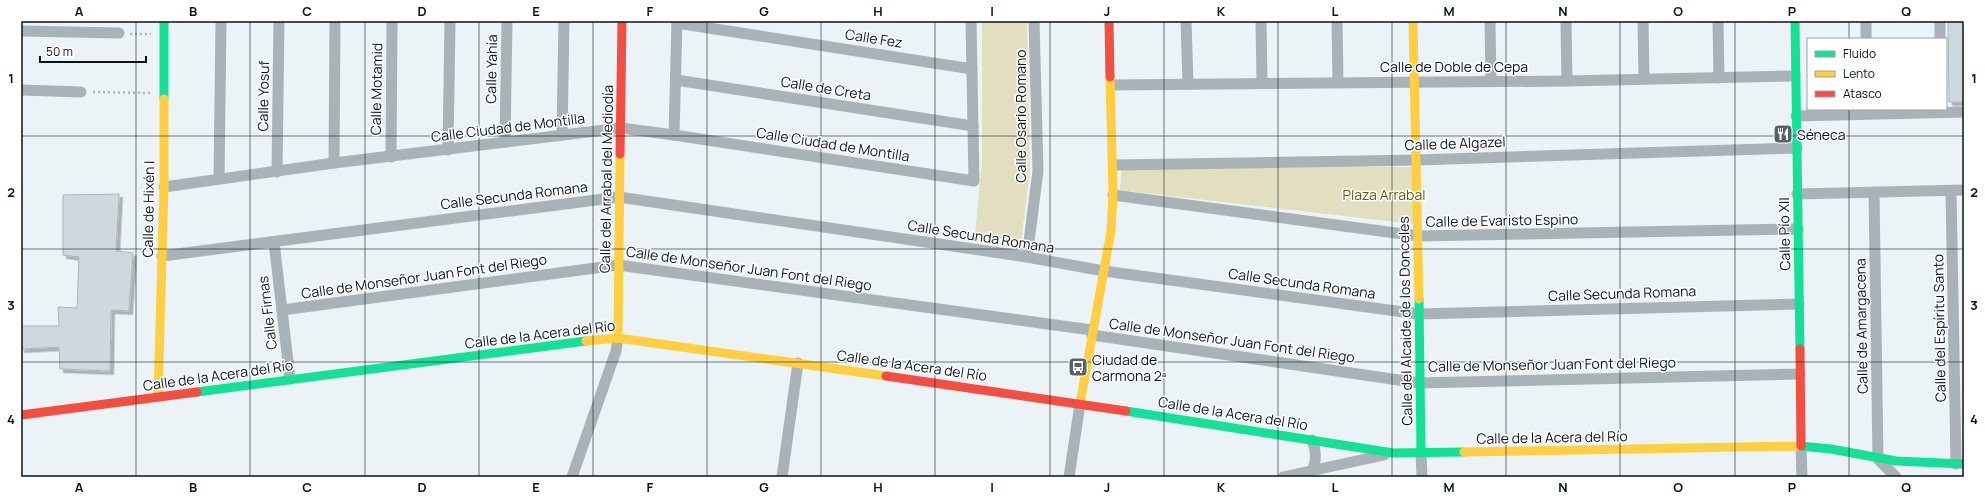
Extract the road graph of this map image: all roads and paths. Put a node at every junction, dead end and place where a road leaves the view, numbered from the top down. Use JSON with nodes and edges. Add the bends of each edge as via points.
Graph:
{"nodes":[{"id":1,"x":164,"y":21,"type":"edge"},
{"id":2,"x":221,"y":21,"type":"edge"},
{"id":3,"x":278,"y":21,"type":"edge"},
{"id":4,"x":335,"y":21,"type":"edge"},
{"id":5,"x":392,"y":21,"type":"edge"},
{"id":6,"x":450,"y":21,"type":"edge"},
{"id":7,"x":507,"y":21,"type":"edge"},
{"id":8,"x":564,"y":21,"type":"edge"},
{"id":9,"x":622,"y":21,"type":"edge"},
{"id":10,"x":971,"y":21,"type":"edge"},
{"id":11,"x":1034,"y":21,"type":"edge"},
{"id":12,"x":1109,"y":21,"type":"edge"},
{"id":13,"x":1186,"y":21,"type":"edge"},
{"id":14,"x":1261,"y":21,"type":"edge"},
{"id":15,"x":1337,"y":21,"type":"edge"},
{"id":16,"x":1413,"y":21,"type":"edge"},
{"id":17,"x":1490,"y":21,"type":"edge"},
{"id":18,"x":1566,"y":21,"type":"edge"},
{"id":19,"x":1642,"y":21,"type":"edge"},
{"id":20,"x":1718,"y":21,"type":"edge"},
{"id":21,"x":1795,"y":21,"type":"edge"},
{"id":22,"x":1866,"y":21,"type":"edge"},
{"id":23,"x":1940,"y":21,"type":"edge"},
{"id":24,"x":677,"y":22,"type":"edge"},
{"id":25,"x":21,"y":31,"type":"edge"},
{"id":26,"x":119,"y":33,"type":"joint"},
{"id":27,"x":164,"y":34,"type":"junction"},
{"id":28,"x":1866,"y":38,"type":"edge"},
{"id":29,"x":1940,"y":38,"type":"edge"},
{"id":30,"x":972,"y":69,"type":"junction"},
{"id":31,"x":1796,"y":76,"type":"junction"},
{"id":32,"x":1644,"y":78,"type":"junction"},
{"id":33,"x":1719,"y":78,"type":"junction"},
{"id":34,"x":676,"y":80,"type":"junction"},
{"id":35,"x":1491,"y":80,"type":"junction"},
{"id":36,"x":1567,"y":80,"type":"junction"},
{"id":37,"x":1414,"y":81,"type":"junction"},
{"id":38,"x":1338,"y":82,"type":"junction"},
{"id":39,"x":1262,"y":83,"type":"junction"},
{"id":40,"x":1188,"y":84,"type":"junction"},
{"id":41,"x":1112,"y":85,"type":"junction"},
{"id":42,"x":21,"y":90,"type":"edge"},
{"id":43,"x":81,"y":92,"type":"joint"},
{"id":44,"x":162,"y":93,"type":"junction"},
{"id":45,"x":1867,"y":111,"type":"edge"},
{"id":46,"x":1941,"y":111,"type":"edge"},
{"id":47,"x":1964,"y":112,"type":"edge"},
{"id":48,"x":1796,"y":116,"type":"junction"},
{"id":49,"x":973,"y":126,"type":"junction"},
{"id":50,"x":621,"y":128,"type":"junction"},
{"id":51,"x":562,"y":134,"type":"junction"},
{"id":52,"x":674,"y":134,"type":"junction"},
{"id":53,"x":505,"y":142,"type":"junction"},
{"id":54,"x":1797,"y":148,"type":"junction"},
{"id":55,"x":448,"y":150,"type":"junction"},
{"id":56,"x":391,"y":157,"type":"junction"},
{"id":57,"x":1417,"y":160,"type":"junction"},
{"id":58,"x":334,"y":163,"type":"junction"},
{"id":59,"x":1114,"y":165,"type":"junction"},
{"id":60,"x":277,"y":172,"type":"junction"},
{"id":61,"x":219,"y":179,"type":"junction"},
{"id":62,"x":164,"y":186,"type":"junction"},
{"id":63,"x":1964,"y":190,"type":"edge"},
{"id":64,"x":1951,"y":191,"type":"junction"},
{"id":65,"x":1874,"y":192,"type":"junction"},
{"id":66,"x":1114,"y":194,"type":"junction"},
{"id":67,"x":1797,"y":194,"type":"junction"},
{"id":68,"x":619,"y":197,"type":"junction"},
{"id":69,"x":1798,"y":229,"type":"junction"},
{"id":70,"x":1418,"y":236,"type":"junction"},
{"id":71,"x":274,"y":242,"type":"junction"},
{"id":72,"x":162,"y":256,"type":"junction"},
{"id":73,"x":1027,"y":258,"type":"junction"},
{"id":74,"x":618,"y":265,"type":"junction"},
{"id":75,"x":1104,"y":271,"type":"junction"},
{"id":76,"x":1799,"y":304,"type":"junction"},
{"id":77,"x":282,"y":310,"type":"junction"},
{"id":78,"x":1418,"y":314,"type":"junction"},
{"id":79,"x":1092,"y":333,"type":"junction"},
{"id":80,"x":618,"y":338,"type":"junction"},
{"id":81,"x":798,"y":363,"type":"junction"},
{"id":82,"x":1800,"y":374,"type":"junction"},
{"id":83,"x":290,"y":380,"type":"junction"},
{"id":84,"x":1420,"y":383,"type":"junction"},
{"id":85,"x":158,"y":397,"type":"junction"},
{"id":86,"x":1080,"y":404,"type":"junction"},
{"id":87,"x":21,"y":415,"type":"edge"},
{"id":88,"x":1312,"y":440,"type":"junction"},
{"id":89,"x":1801,"y":446,"type":"junction"},
{"id":90,"x":1393,"y":453,"type":"junction"},
{"id":91,"x":1421,"y":454,"type":"junction"},
{"id":92,"x":1878,"y":459,"type":"junction"},
{"id":93,"x":1960,"y":464,"type":"edge"},
{"id":94,"x":1313,"y":469,"type":"junction"},
{"id":95,"x":572,"y":477,"type":"edge"},
{"id":96,"x":782,"y":477,"type":"edge"},
{"id":97,"x":1069,"y":477,"type":"edge"},
{"id":98,"x":1283,"y":477,"type":"edge"},
{"id":99,"x":1422,"y":477,"type":"edge"},
{"id":100,"x":1802,"y":477,"type":"edge"},
{"id":101,"x":1896,"y":477,"type":"edge"}],
"edges":[{"from":1,"to":27,"type":"street","name":"Calle de Hixén I"},
{"from":2,"to":61,"type":"street"},
{"from":3,"to":60,"type":"street","name":"Calle Yosuf"},
{"from":4,"to":58,"type":"street"},
{"from":5,"to":56,"type":"street","name":"Calle Motamid"},
{"from":6,"to":55,"type":"street"},
{"from":7,"to":53,"type":"street","name":"Calle Yahía"},
{"from":8,"to":51,"type":"street"},
{"from":9,"to":50,"type":"street","name":"Calle del Arrabal del Mediodía"},
{"from":10,"to":30,"type":"street"},
{"from":11,"to":73,"type":"street","name":"Calle Osario Romano","via":[[1038,171]]},
{"from":12,"to":41,"type":"street"},
{"from":13,"to":40,"type":"street"},
{"from":14,"to":39,"type":"street"},
{"from":15,"to":38,"type":"street"},
{"from":16,"to":37,"type":"street","name":"Calle del Alcaide de los Donceles"},
{"from":17,"to":35,"type":"street"},
{"from":18,"to":36,"type":"street"},
{"from":19,"to":32,"type":"street"},
{"from":20,"to":33,"type":"street"},
{"from":21,"to":31,"type":"street","name":"Calle Pío XII"},
{"from":22,"to":28,"type":"street"},
{"from":23,"to":29,"type":"street"},
{"from":24,"to":30,"type":"street","name":"Calle Fez"},
{"from":24,"to":34,"type":"street"},
{"from":25,"to":26,"type":"street"},
{"from":26,"to":27,"type":"path"},
{"from":27,"to":44,"type":"street","name":"Calle de Hixén I"},
{"from":30,"to":49,"type":"street"},
{"from":31,"to":33,"type":"street","name":"Calle de Doble de Cepa"},
{"from":31,"to":48,"type":"street","name":"Calle Pío XII"},
{"from":32,"to":33,"type":"street","name":"Calle de Doble de Cepa"},
{"from":32,"to":36,"type":"street","name":"Calle de Doble de Cepa"},
{"from":34,"to":49,"type":"street","name":"Calle de Creta"},
{"from":34,"to":52,"type":"street"},
{"from":35,"to":36,"type":"street","name":"Calle de Doble de Cepa"},
{"from":35,"to":37,"type":"street","name":"Calle de Doble de Cepa"},
{"from":37,"to":38,"type":"street","name":"Calle de Doble de Cepa"},
{"from":37,"to":57,"type":"street","name":"Calle del Alcaide de los Donceles"},
{"from":38,"to":39,"type":"street","name":"Calle de Doble de Cepa"},
{"from":39,"to":40,"type":"street","name":"Calle de Doble de Cepa"},
{"from":40,"to":41,"type":"street","name":"Calle de Doble de Cepa"},
{"from":41,"to":59,"type":"street"},
{"from":42,"to":43,"type":"street"},
{"from":43,"to":44,"type":"path"},
{"from":44,"to":62,"type":"street","name":"Calle de Hixén I"},
{"from":45,"to":46,"type":"street"},
{"from":45,"to":48,"type":"street"},
{"from":46,"to":47,"type":"street"},
{"from":48,"to":54,"type":"street","name":"Calle Pío XII"},
{"from":49,"to":52,"type":"street","name":"Calle Ciudad de Montilla","via":[[974,181]]},
{"from":50,"to":51,"type":"street","name":"Calle Ciudad de Montilla"},
{"from":50,"to":52,"type":"street","name":"Calle Ciudad de Montilla"},
{"from":50,"to":68,"type":"street","name":"Calle del Arrabal del Mediodía"},
{"from":51,"to":53,"type":"street","name":"Calle Ciudad de Montilla"},
{"from":53,"to":55,"type":"street","name":"Calle Ciudad de Montilla"},
{"from":54,"to":57,"type":"street","name":"Calle de Algazel"},
{"from":54,"to":67,"type":"street","name":"Calle Pío XII"},
{"from":55,"to":56,"type":"street","name":"Calle Ciudad de Montilla"},
{"from":56,"to":58,"type":"street","name":"Calle Ciudad de Montilla"},
{"from":57,"to":59,"type":"street","name":"Calle de Algazel"},
{"from":57,"to":70,"type":"street","name":"Calle del Alcaide de los Donceles"},
{"from":58,"to":60,"type":"street","name":"Calle Ciudad de Montilla"},
{"from":59,"to":66,"type":"street"},
{"from":60,"to":61,"type":"street","name":"Calle Ciudad de Montilla"},
{"from":61,"to":62,"type":"street","name":"Calle Ciudad de Montilla"},
{"from":62,"to":72,"type":"street","name":"Calle de Hixén I"},
{"from":63,"to":64,"type":"street"},
{"from":64,"to":65,"type":"street"},
{"from":64,"to":93,"type":"street","name":"Calle del Espíritu Santo"},
{"from":65,"to":67,"type":"street"},
{"from":65,"to":92,"type":"street","name":"Calle de Amargacena"},
{"from":66,"to":70,"type":"street","name":"Calle de Evaristo Espino"},
{"from":66,"to":75,"type":"street"},
{"from":67,"to":69,"type":"street","name":"Calle Pío XII"},
{"from":68,"to":71,"type":"street","name":"Calle Secunda Romana"},
{"from":68,"to":73,"type":"street","name":"Calle Secunda Romana"},
{"from":68,"to":74,"type":"street","name":"Calle del Arrabal del Mediodía"},
{"from":69,"to":70,"type":"street","name":"Calle de Evaristo Espino"},
{"from":69,"to":76,"type":"street","name":"Calle Pío XII"},
{"from":70,"to":78,"type":"street","name":"Calle del Alcaide de los Donceles"},
{"from":71,"to":72,"type":"street","name":"Calle Secunda Romana"},
{"from":71,"to":77,"type":"street","name":"Calle Firnas"},
{"from":72,"to":85,"type":"street","name":"Calle de Hixén I"},
{"from":73,"to":75,"type":"street","name":"Calle Secunda Romana"},
{"from":74,"to":77,"type":"street","name":"Calle de Monseñor Juan Font del Riego"},
{"from":74,"to":79,"type":"street","name":"Calle de Monseñor Juan Font del Riego"},
{"from":74,"to":80,"type":"street","name":"Calle del Arrabal del Mediodía"},
{"from":75,"to":78,"type":"street","name":"Calle Secunda Romana"},
{"from":75,"to":79,"type":"street"},
{"from":76,"to":78,"type":"street","name":"Calle Secunda Romana"},
{"from":76,"to":82,"type":"street","name":"Calle Pío XII"},
{"from":77,"to":83,"type":"street","name":"Calle Firnas"},
{"from":78,"to":84,"type":"street","name":"Calle del Alcaide de los Donceles"},
{"from":79,"to":84,"type":"street","name":"Calle de Monseñor Juan Font del Riego"},
{"from":79,"to":86,"type":"street"},
{"from":80,"to":81,"type":"street","name":"Calle de la Acera del Río"},
{"from":80,"to":83,"type":"street","name":"Calle de la Acera del Río"},
{"from":80,"to":95,"type":"street","via":[[616,351]]},
{"from":81,"to":86,"type":"street","name":"Calle de la Acera del Río"},
{"from":81,"to":96,"type":"street"},
{"from":82,"to":84,"type":"street","name":"Calle de Monseñor Juan Font del Riego"},
{"from":82,"to":89,"type":"street","name":"Calle Pío XII"},
{"from":83,"to":85,"type":"street","name":"Calle de la Acera del Río"},
{"from":84,"to":91,"type":"street","name":"Calle del Alcaide de los Donceles"},
{"from":85,"to":87,"type":"street","name":"Calle de la Acera del Río"},
{"from":86,"to":88,"type":"street","name":"Calle de la Acera del Río"},
{"from":86,"to":97,"type":"street"},
{"from":88,"to":90,"type":"street","name":"Calle de la Acera del Río"},
{"from":88,"to":94,"type":"street","via":[[1316,449]]},
{"from":89,"to":91,"type":"street","name":"Calle de la Acera del Río"},
{"from":89,"to":92,"type":"street","name":"Calle de la Acera del Río"},
{"from":89,"to":100,"type":"street"},
{"from":90,"to":91,"type":"street","name":"Calle de la Acera del Río"},
{"from":90,"to":94,"type":"street"},
{"from":91,"to":99,"type":"street"},
{"from":92,"to":93,"type":"street","name":"Calle de la Acera del Río"},
{"from":92,"to":101,"type":"street"},
{"from":94,"to":98,"type":"street"}]}
